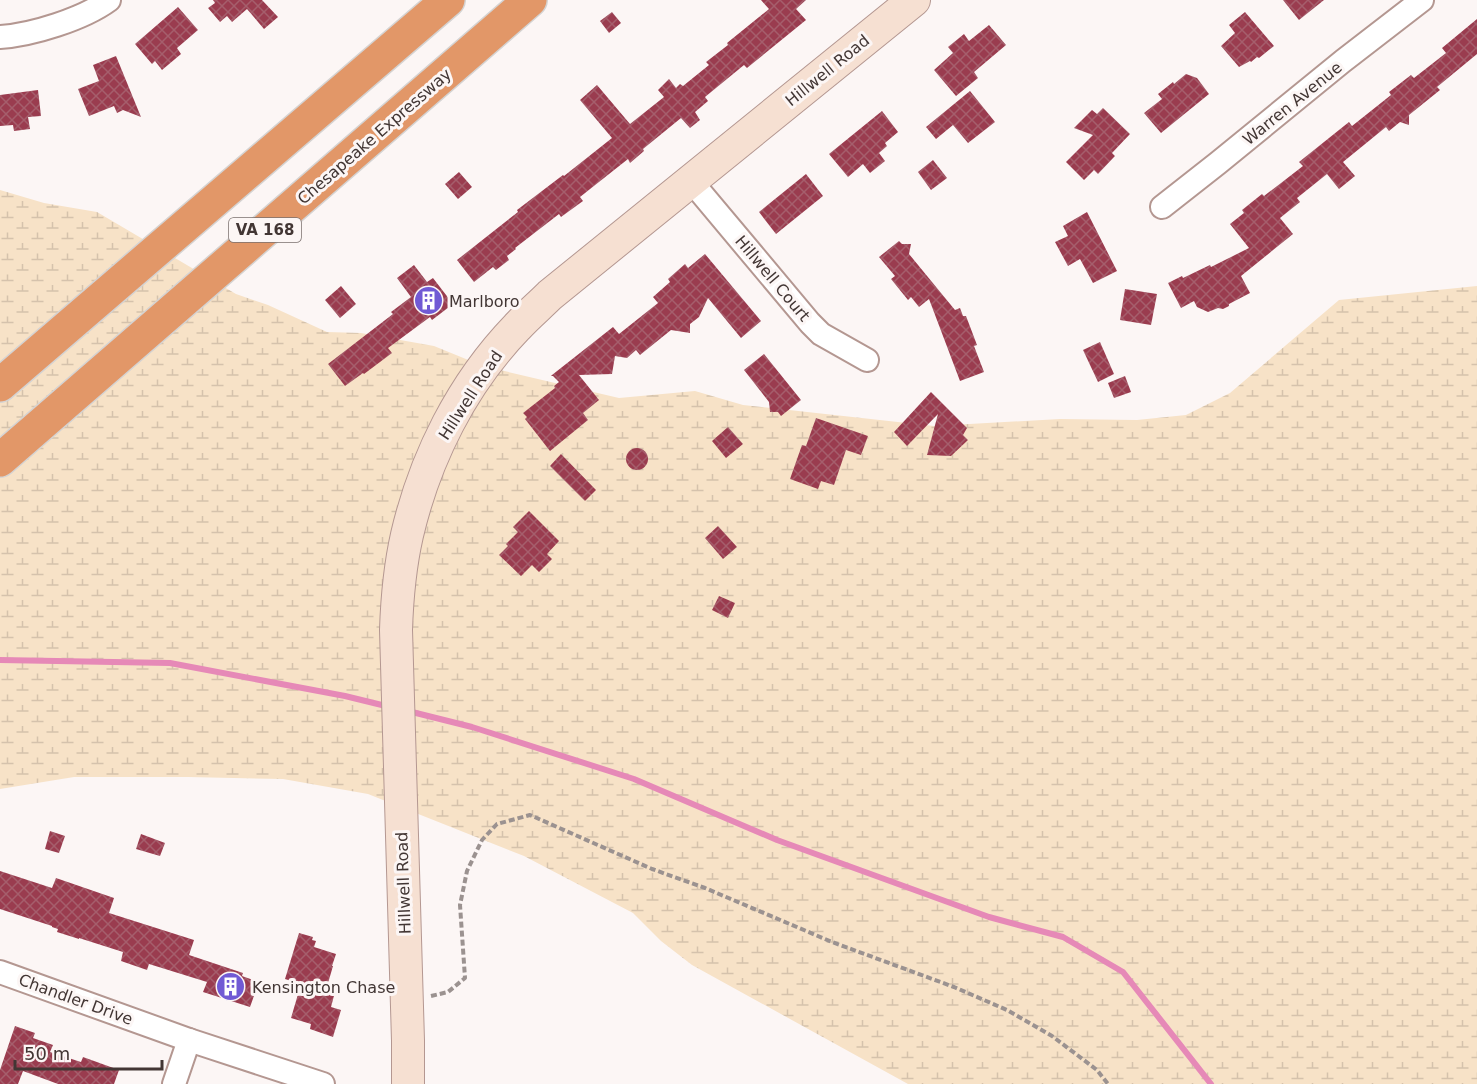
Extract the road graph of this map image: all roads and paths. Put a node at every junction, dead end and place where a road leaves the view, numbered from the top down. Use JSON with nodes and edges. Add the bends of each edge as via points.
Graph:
{"nodes":[{"id":1,"x":109,"y":0,"type":"edge"},
{"id":2,"x":448,"y":0,"type":"edge"},
{"id":3,"x":530,"y":0,"type":"edge"},
{"id":4,"x":914,"y":0,"type":"edge"},
{"id":5,"x":1422,"y":0,"type":"edge"},
{"id":6,"x":0,"y":37,"type":"edge"},
{"id":7,"x":691,"y":181,"type":"junction"},
{"id":8,"x":1162,"y":207,"type":"dead end"},
{"id":9,"x":867,"y":360,"type":"dead end"},
{"id":10,"x":0,"y":385,"type":"edge"},
{"id":11,"x":0,"y":460,"type":"edge"},
{"id":12,"x":0,"y":972,"type":"edge"},
{"id":13,"x":407,"y":1002,"type":"junction"},
{"id":14,"x":189,"y":1040,"type":"junction"},
{"id":15,"x":174,"y":1084,"type":"edge"},
{"id":16,"x":323,"y":1084,"type":"edge"},
{"id":17,"x":408,"y":1084,"type":"edge"},
{"id":18,"x":1108,"y":1084,"type":"edge"}],
"edges":[{"from":1,"to":6,"type":"street","via":[[62,23]]},
{"from":2,"to":10,"type":"highway","number":"VA 168"},
{"from":3,"to":11,"type":"highway","name":"Chesapeake Expressway","number":"VA 168"},
{"from":4,"to":7,"type":"street","name":"Hillwell Road"},
{"from":5,"to":8,"type":"street","name":"Warren Avenue"},
{"from":7,"to":9,"type":"street","name":"Hillwell Court","via":[[810,323],[821,334]]},
{"from":7,"to":13,"type":"street","name":"Hillwell Road","via":[[516,327],[454,413],[422,484],[407,536],[396,630]]},
{"from":12,"to":14,"type":"street","name":"Chandler Drive"},
{"from":13,"to":17,"type":"street","name":"Hillwell Road"},
{"from":13,"to":18,"type":"path","via":[[448,992],[465,978],[460,905],[467,871],[482,840],[498,824],[530,815],[652,869],[1007,1010],[1052,1036],[1097,1070]]},
{"from":14,"to":15,"type":"street"},
{"from":14,"to":16,"type":"street","name":"Chandler Drive"}]}
